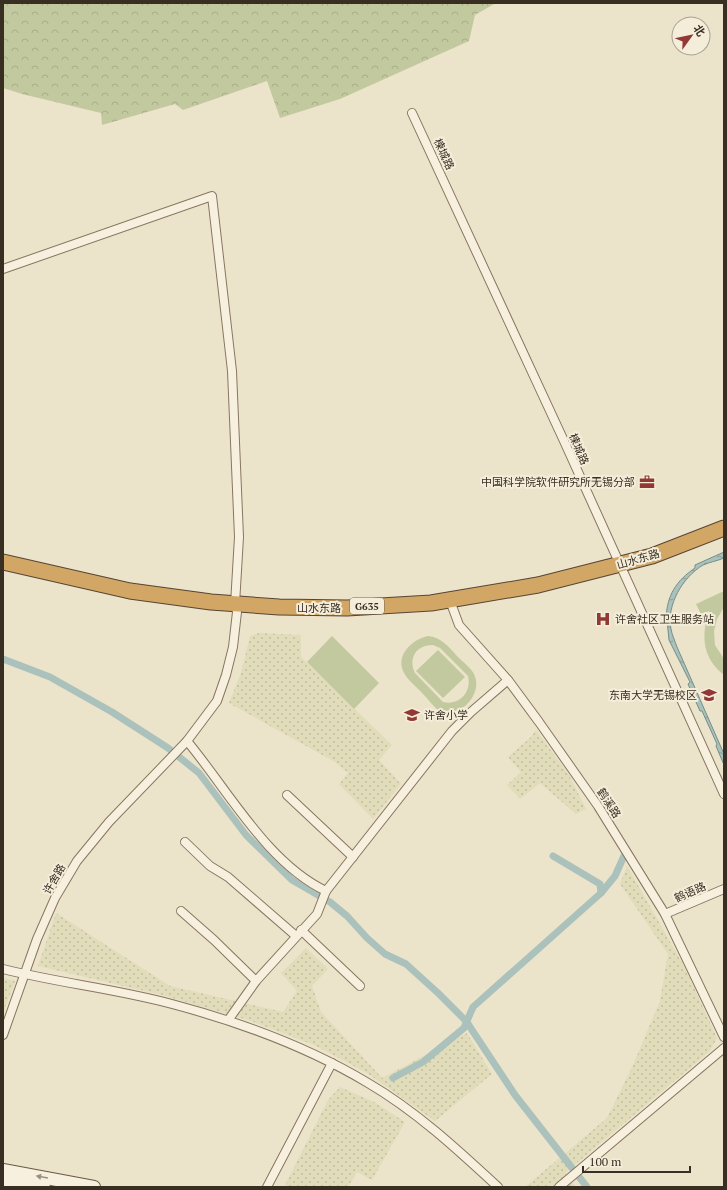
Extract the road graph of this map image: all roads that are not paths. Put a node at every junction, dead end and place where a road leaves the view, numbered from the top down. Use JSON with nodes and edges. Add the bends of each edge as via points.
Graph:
{"nodes":[{"id":1,"x":412,"y":113,"type":"dead end"},
{"id":2,"x":3,"y":269,"type":"edge"},
{"id":3,"x":724,"y":528,"type":"edge"},
{"id":4,"x":724,"y":536,"type":"edge"},
{"id":5,"x":3,"y":562,"type":"edge"},
{"id":6,"x":621,"y":568,"type":"junction"},
{"id":7,"x":3,"y":570,"type":"edge"},
{"id":8,"x":452,"y":603,"type":"junction"},
{"id":9,"x":236,"y":608,"type":"junction"},
{"id":10,"x":508,"y":680,"type":"junction"},
{"id":11,"x":185,"y":743,"type":"junction"},
{"id":12,"x":724,"y":794,"type":"edge"},
{"id":13,"x":287,"y":795,"type":"dead end"},
{"id":14,"x":185,"y":842,"type":"dead end"},
{"id":15,"x":353,"y":857,"type":"junction"},
{"id":16,"x":724,"y":889,"type":"edge"},
{"id":17,"x":326,"y":892,"type":"junction"},
{"id":18,"x":181,"y":912,"type":"dead end"},
{"id":19,"x":665,"y":914,"type":"junction"},
{"id":20,"x":299,"y":933,"type":"junction"},
{"id":21,"x":3,"y":969,"type":"edge"},
{"id":22,"x":25,"y":975,"type":"junction"},
{"id":23,"x":256,"y":981,"type":"junction"},
{"id":24,"x":360,"y":986,"type":"dead end"},
{"id":25,"x":229,"y":1019,"type":"junction"},
{"id":26,"x":3,"y":1035,"type":"edge"},
{"id":27,"x":724,"y":1037,"type":"edge"},
{"id":28,"x":724,"y":1048,"type":"edge"},
{"id":29,"x":332,"y":1063,"type":"junction"},
{"id":30,"x":3,"y":1170,"type":"edge"},
{"id":31,"x":3,"y":1180,"type":"edge"},
{"id":32,"x":561,"y":1185,"type":"edge"},
{"id":33,"x":44,"y":1187,"type":"edge"},
{"id":34,"x":94,"y":1187,"type":"edge"},
{"id":35,"x":267,"y":1187,"type":"edge"},
{"id":36,"x":498,"y":1187,"type":"edge"}],
"edges":[{"from":1,"to":6,"type":"street","name":"楝城路"},
{"from":2,"to":9,"type":"street","name":"许舍路","via":[[212,196],[232,379],[239,537]]},
{"from":3,"to":6,"type":"highway","name":"山水东路","number":"G635"},
{"from":4,"to":6,"type":"highway","name":"山水东路","number":"G635","via":[[671,556]]},
{"from":5,"to":9,"type":"highway","name":"山水东路","number":"G635","via":[[130,591]]},
{"from":6,"to":8,"type":"highway","name":"山水东路","number":"G635"},
{"from":6,"to":12,"type":"street","name":"楝城路"},
{"from":7,"to":9,"type":"highway","name":"山水东路","number":"G635","via":[[121,597]]},
{"from":8,"to":9,"type":"highway","name":"山水东路","number":"G635","via":[[347,608]]},
{"from":8,"to":10,"type":"street","name":"鹤溪路","via":[[459,625]]},
{"from":9,"to":11,"type":"street","name":"许舍路","via":[[233,646],[217,701]]},
{"from":10,"to":15,"type":"street","via":[[452,731]]},
{"from":10,"to":19,"type":"street","name":"鹤溪路","via":[[598,806]]},
{"from":11,"to":17,"type":"street","via":[[209,768],[276,854],[309,883]]},
{"from":11,"to":22,"type":"street","name":"许舍路","via":[[109,822],[77,861],[55,898]]},
{"from":13,"to":15,"type":"street"},
{"from":14,"to":20,"type":"street","via":[[210,866],[228,877]]},
{"from":15,"to":17,"type":"street"},
{"from":16,"to":19,"type":"street","name":"鹤语路"},
{"from":17,"to":20,"type":"street","via":[[318,912]]},
{"from":18,"to":23,"type":"street"},
{"from":19,"to":27,"type":"street","name":"鹤溪路"},
{"from":20,"to":23,"type":"street"},
{"from":20,"to":24,"type":"street"},
{"from":21,"to":22,"type":"street"},
{"from":22,"to":25,"type":"street","via":[[170,1003]]},
{"from":22,"to":26,"type":"street","name":"许舍路"},
{"from":23,"to":25,"type":"street"},
{"from":25,"to":29,"type":"street"},
{"from":28,"to":32,"type":"street"},
{"from":29,"to":35,"type":"street"},
{"from":29,"to":36,"type":"street","via":[[369,1083],[413,1113]]},
{"from":34,"to":30,"type":"street","one_way":true},
{"from":31,"to":33,"type":"street"}]}
